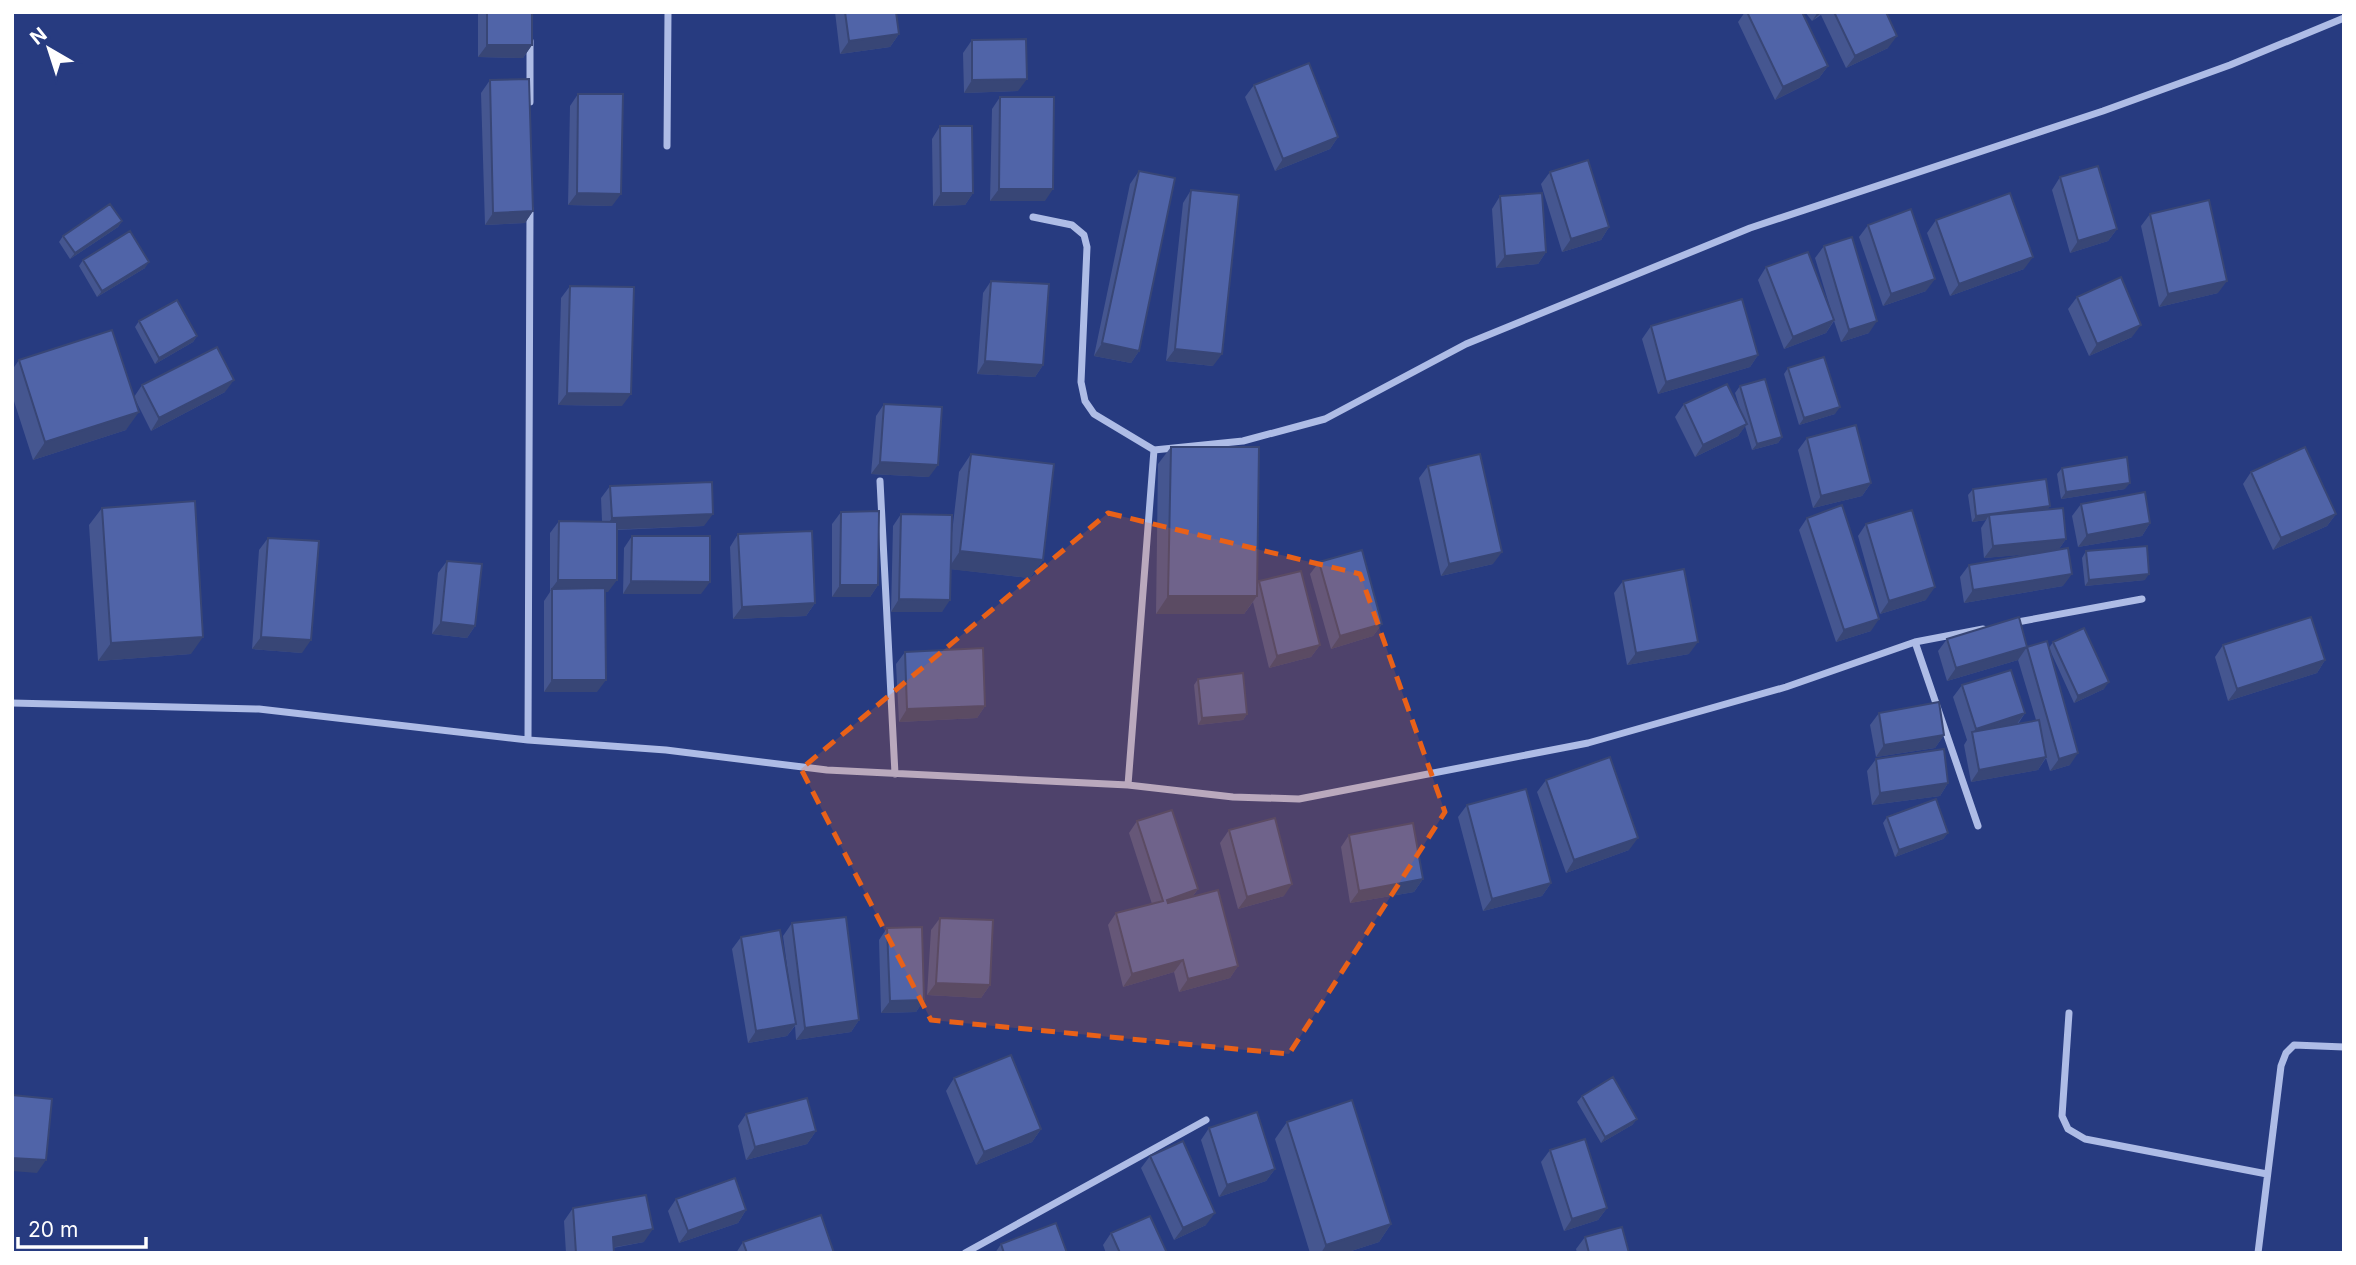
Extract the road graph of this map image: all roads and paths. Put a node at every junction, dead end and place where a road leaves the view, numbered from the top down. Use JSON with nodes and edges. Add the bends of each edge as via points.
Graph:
{"nodes":[{"id":1,"x":668,"y":12,"type":"edge"},
{"id":2,"x":2344,"y":18,"type":"edge"},
{"id":3,"x":530,"y":26,"type":"edge"},
{"id":4,"x":530,"y":110,"type":"edge"},
{"id":5,"x":667,"y":146,"type":"dead end"},
{"id":6,"x":530,"y":194,"type":"edge"},
{"id":7,"x":1033,"y":217,"type":"dead end"},
{"id":8,"x":1154,"y":450,"type":"junction"},
{"id":9,"x":880,"y":481,"type":"edge"},
{"id":10,"x":2142,"y":599,"type":"dead end"},
{"id":11,"x":2008,"y":624,"type":"edge"},
{"id":12,"x":1995,"y":627,"type":"edge"},
{"id":13,"x":1914,"y":642,"type":"junction"},
{"id":14,"x":12,"y":703,"type":"edge"},
{"id":15,"x":528,"y":740,"type":"junction"},
{"id":16,"x":895,"y":774,"type":"junction"},
{"id":17,"x":1128,"y":785,"type":"junction"},
{"id":18,"x":1978,"y":826,"type":"dead end"},
{"id":19,"x":2069,"y":1013,"type":"dead end"},
{"id":20,"x":2344,"y":1047,"type":"edge"},
{"id":21,"x":1206,"y":1120,"type":"dead end"},
{"id":22,"x":2267,"y":1174,"type":"junction"},
{"id":23,"x":965,"y":1253,"type":"edge"},
{"id":24,"x":2258,"y":1253,"type":"edge"}],
"edges":[{"from":1,"to":5,"type":"street"},
{"from":2,"to":8,"type":"street","via":[[2103,111],[1751,228],[1466,344],[1325,419],[1244,441]]},
{"from":3,"to":4,"type":"street"},
{"from":6,"to":15,"type":"street"},
{"from":7,"to":8,"type":"street","via":[[1072,225],[1084,234],[1081,382],[1085,401],[1094,414]]},
{"from":8,"to":17,"type":"street"},
{"from":9,"to":16,"type":"street"},
{"from":10,"to":11,"type":"street"},
{"from":12,"to":13,"type":"street"},
{"from":13,"to":17,"type":"street","via":[[1786,687],[1588,743],[1299,799]]},
{"from":13,"to":18,"type":"street"},
{"from":14,"to":15,"type":"street","via":[[259,709]]},
{"from":15,"to":16,"type":"street"},
{"from":16,"to":17,"type":"street"},
{"from":19,"to":22,"type":"street","via":[[2062,1116],[2068,1129],[2085,1139]]},
{"from":20,"to":22,"type":"street","via":[[2294,1045],[2286,1052]]},
{"from":21,"to":23,"type":"street"},
{"from":22,"to":24,"type":"street"}]}
